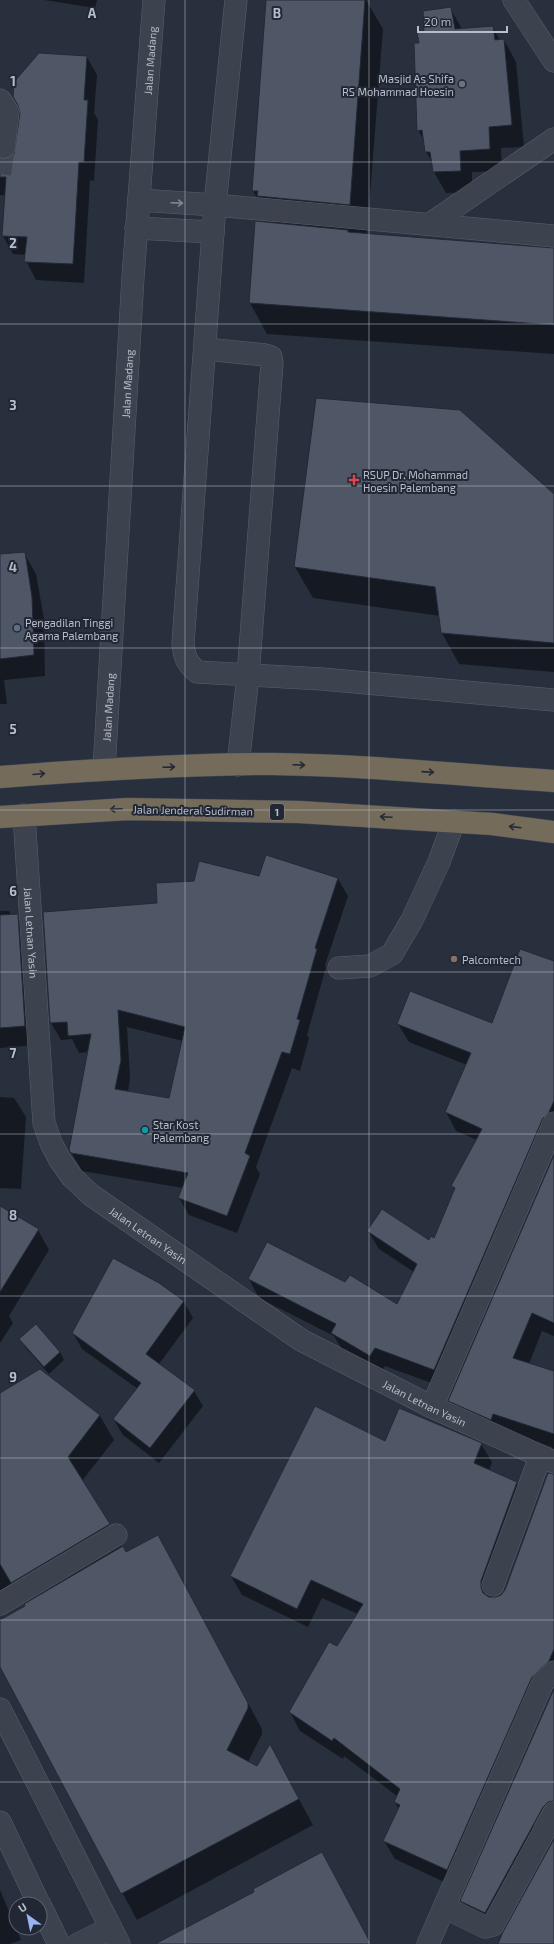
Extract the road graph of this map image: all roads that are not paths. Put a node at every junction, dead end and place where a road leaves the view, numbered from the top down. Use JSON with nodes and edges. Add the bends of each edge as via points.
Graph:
{"nodes":[{"id":1,"x":154,"y":0,"type":"edge"},
{"id":2,"x":236,"y":0,"type":"edge"},
{"id":3,"x":514,"y":0,"type":"edge"},
{"id":4,"x":554,"y":61,"type":"edge"},
{"id":5,"x":0,"y":100,"type":"edge"},
{"id":6,"x":554,"y":139,"type":"edge"},
{"id":7,"x":4,"y":147,"type":"dead end"},
{"id":8,"x":139,"y":200,"type":"junction"},
{"id":9,"x":215,"y":205,"type":"junction"},
{"id":10,"x":430,"y":224,"type":"junction"},
{"id":11,"x":136,"y":228,"type":"junction"},
{"id":12,"x":213,"y":232,"type":"junction"},
{"id":13,"x":554,"y":236,"type":"edge"},
{"id":14,"x":206,"y":349,"type":"junction"},
{"id":15,"x":248,"y":676,"type":"junction"},
{"id":16,"x":554,"y":700,"type":"edge"},
{"id":17,"x":238,"y":765,"type":"junction"},
{"id":18,"x":104,"y":769,"type":"junction"},
{"id":19,"x":0,"y":777,"type":"edge"},
{"id":20,"x":554,"y":781,"type":"edge"},
{"id":21,"x":24,"y":815,"type":"junction"},
{"id":22,"x":0,"y":817,"type":"edge"},
{"id":23,"x":454,"y":821,"type":"junction"},
{"id":24,"x":554,"y":832,"type":"edge"},
{"id":25,"x":339,"y":968,"type":"dead end"},
{"id":26,"x":554,"y":1122,"type":"edge"},
{"id":27,"x":432,"y":1408,"type":"junction"},
{"id":28,"x":547,"y":1459,"type":"edge"},
{"id":29,"x":116,"y":1535,"type":"dead end"},
{"id":30,"x":493,"y":1585,"type":"dead end"},
{"id":31,"x":0,"y":1604,"type":"edge"},
{"id":32,"x":554,"y":1672,"type":"edge"},
{"id":33,"x":0,"y":1709,"type":"edge"},
{"id":34,"x":554,"y":1813,"type":"edge"},
{"id":35,"x":0,"y":1822,"type":"edge"},
{"id":36,"x":36,"y":1896,"type":"edge"},
{"id":37,"x":444,"y":1907,"type":"junction"},
{"id":38,"x":48,"y":1922,"type":"edge"},
{"id":39,"x":115,"y":1936,"type":"edge"},
{"id":40,"x":58,"y":1944,"type":"edge"},
{"id":41,"x":78,"y":1944,"type":"edge"},
{"id":42,"x":428,"y":1944,"type":"edge"}],
"edges":[{"from":1,"to":8,"type":"street","name":"Jalan Madang"},
{"from":2,"to":9,"type":"street"},
{"from":3,"to":4,"type":"street"},
{"from":5,"to":7,"type":"street","via":[[8,112]]},
{"from":6,"to":10,"type":"street"},
{"from":8,"to":9,"type":"street","one_way":true},
{"from":8,"to":11,"type":"street","name":"Jalan Madang"},
{"from":9,"to":10,"type":"street"},
{"from":9,"to":12,"type":"street"},
{"from":10,"to":13,"type":"street"},
{"from":11,"to":12,"type":"street"},
{"from":11,"to":18,"type":"street","name":"Jalan Madang"},
{"from":12,"to":14,"type":"street"},
{"from":14,"to":15,"type":"street","via":[[184,655],[197,672]]},
{"from":14,"to":15,"type":"street","via":[[265,355],[271,357],[272,363]]},
{"from":15,"to":16,"type":"street","via":[[329,680]]},
{"from":15,"to":17,"type":"street"},
{"from":18,"to":17,"type":"highway","one_way":true},
{"from":17,"to":20,"type":"highway","one_way":true,"via":[[361,768]]},
{"from":19,"to":18,"type":"highway","one_way":true},
{"from":21,"to":22,"type":"highway","name":"Jalan Jenderal Sudirman","number":"1"},
{"from":23,"to":21,"type":"highway","name":"Jalan Jenderal Sudirman","number":"1","one_way":true,"via":[[299,812],[128,809]]},
{"from":21,"to":27,"type":"street","name":"Jalan Letnan Yasin","via":[[44,1123],[60,1160],[72,1177],[107,1208],[301,1340]]},
{"from":24,"to":23,"type":"highway","name":"Jalan Jenderal Sudirman","number":"1","one_way":true},
{"from":23,"to":25,"type":"street","via":[[439,862],[412,920],[392,954],[370,966]]},
{"from":26,"to":27,"type":"street"},
{"from":27,"to":28,"type":"street","name":"Jalan Letnan Yasin"},
{"from":28,"to":30,"type":"street"},
{"from":29,"to":31,"type":"street"},
{"from":32,"to":37,"type":"street","via":[[543,1682]]},
{"from":33,"to":39,"type":"street"},
{"from":34,"to":37,"type":"street","via":[[493,1925],[485,1927]]},
{"from":35,"to":36,"type":"street"},
{"from":37,"to":42,"type":"street"},
{"from":38,"to":40,"type":"street"},
{"from":39,"to":41,"type":"street"}]}
